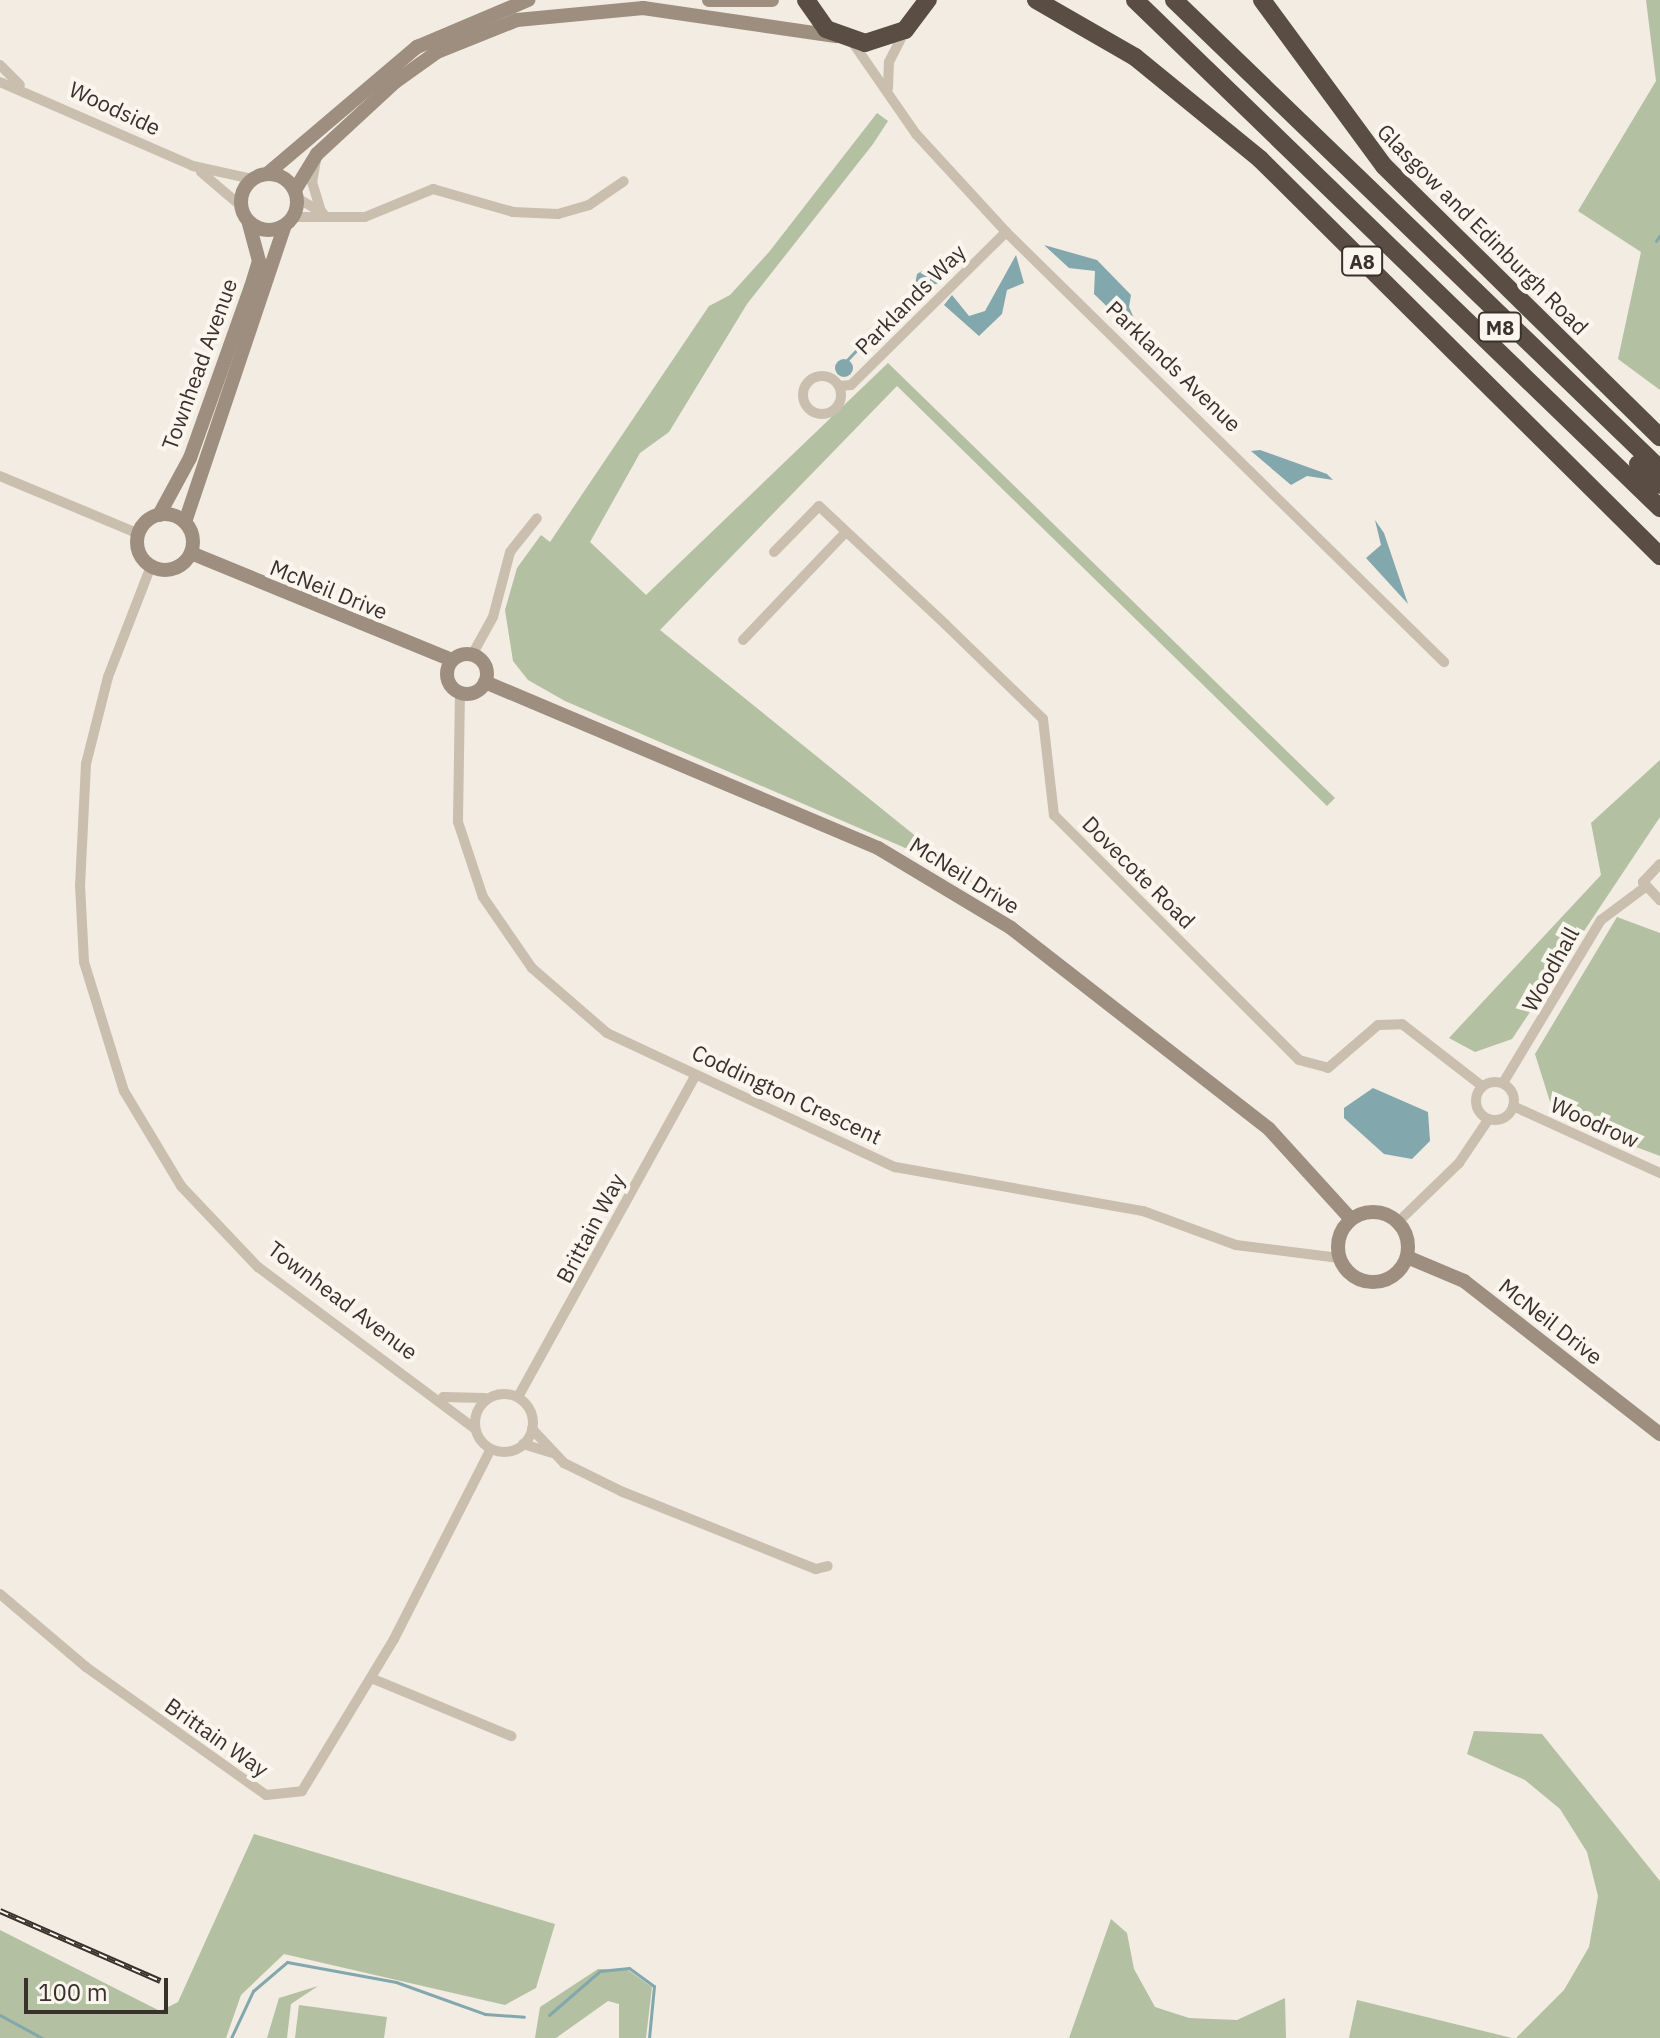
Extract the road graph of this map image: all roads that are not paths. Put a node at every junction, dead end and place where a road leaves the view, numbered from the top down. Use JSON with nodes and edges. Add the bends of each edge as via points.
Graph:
{"nodes":[{"id":1,"x":528,"y":0,"type":"edge"},
{"id":2,"x":709,"y":0,"type":"edge"},
{"id":3,"x":772,"y":0,"type":"edge"},
{"id":4,"x":806,"y":0,"type":"edge"},
{"id":5,"x":928,"y":0,"type":"edge"},
{"id":6,"x":1036,"y":0,"type":"edge"},
{"id":7,"x":1135,"y":0,"type":"edge"},
{"id":8,"x":1174,"y":0,"type":"edge"},
{"id":9,"x":1262,"y":0,"type":"edge"},
{"id":10,"x":905,"y":30,"type":"junction"},
{"id":11,"x":844,"y":38,"type":"junction"},
{"id":12,"x":0,"y":65,"type":"edge"},
{"id":13,"x":0,"y":82,"type":"edge"},
{"id":14,"x":21,"y":86,"type":"junction"},
{"id":15,"x":888,"y":90,"type":"junction"},
{"id":16,"x":317,"y":154,"type":"junction"},
{"id":17,"x":1344,"y":165,"type":"junction"},
{"id":18,"x":193,"y":166,"type":"junction"},
{"id":19,"x":260,"y":176,"type":"junction"},
{"id":20,"x":624,"y":181,"type":"dead end"},
{"id":21,"x":296,"y":194,"type":"junction"},
{"id":22,"x":241,"y":206,"type":"junction"},
{"id":23,"x":321,"y":212,"type":"junction"},
{"id":24,"x":335,"y":220,"type":"junction"},
{"id":25,"x":289,"y":222,"type":"junction"},
{"id":26,"x":249,"y":223,"type":"junction"},
{"id":27,"x":1006,"y":232,"type":"junction"},
{"id":28,"x":1447,"y":304,"type":"junction"},
{"id":29,"x":839,"y":386,"type":"dead end"},
{"id":30,"x":1660,"y":437,"type":"edge"},
{"id":31,"x":1660,"y":469,"type":"edge"},
{"id":32,"x":0,"y":476,"type":"edge"},
{"id":33,"x":1660,"y":485,"type":"edge"},
{"id":34,"x":1660,"y":508,"type":"edge"},
{"id":35,"x":159,"y":515,"type":"junction"},
{"id":36,"x":537,"y":518,"type":"dead end"},
{"id":37,"x":185,"y":522,"type":"junction"},
{"id":38,"x":1660,"y":523,"type":"edge"},
{"id":39,"x":846,"y":532,"type":"junction"},
{"id":40,"x":139,"y":534,"type":"junction"},
{"id":41,"x":774,"y":552,"type":"dead end"},
{"id":42,"x":191,"y":553,"type":"junction"},
{"id":43,"x":1660,"y":556,"type":"edge"},
{"id":44,"x":151,"y":566,"type":"junction"},
{"id":45,"x":743,"y":640,"type":"dead end"},
{"id":46,"x":472,"y":655,"type":"junction"},
{"id":47,"x":452,"y":660,"type":"junction"},
{"id":48,"x":1444,"y":662,"type":"dead end"},
{"id":49,"x":485,"y":682,"type":"junction"},
{"id":50,"x":460,"y":692,"type":"junction"},
{"id":51,"x":1660,"y":864,"type":"edge"},
{"id":52,"x":1644,"y":888,"type":"junction"},
{"id":53,"x":1660,"y":900,"type":"edge"},
{"id":54,"x":695,"y":1076,"type":"junction"},
{"id":55,"x":1503,"y":1083,"type":"junction"},
{"id":56,"x":1482,"y":1086,"type":"junction"},
{"id":57,"x":1513,"y":1106,"type":"junction"},
{"id":58,"x":1488,"y":1120,"type":"junction"},
{"id":59,"x":1660,"y":1173,"type":"edge"},
{"id":60,"x":1351,"y":1219,"type":"junction"},
{"id":61,"x":1398,"y":1222,"type":"junction"},
{"id":62,"x":1407,"y":1257,"type":"junction"},
{"id":63,"x":1339,"y":1258,"type":"junction"},
{"id":64,"x":437,"y":1395,"type":"junction"},
{"id":65,"x":489,"y":1397,"type":"junction"},
{"id":66,"x":518,"y":1397,"type":"junction"},
{"id":67,"x":475,"y":1429,"type":"junction"},
{"id":68,"x":532,"y":1429,"type":"junction"},
{"id":69,"x":1660,"y":1434,"type":"edge"},
{"id":70,"x":523,"y":1444,"type":"junction"},
{"id":71,"x":491,"y":1449,"type":"junction"},
{"id":72,"x":552,"y":1453,"type":"junction"},
{"id":73,"x":828,"y":1566,"type":"dead end"},
{"id":74,"x":0,"y":1594,"type":"edge"},
{"id":75,"x":371,"y":1678,"type":"junction"},
{"id":76,"x":511,"y":1736,"type":"dead end"}],
"edges":[{"from":1,"to":19,"type":"street","via":[[417,47]]},
{"from":2,"to":3,"type":"street"},
{"from":4,"to":11,"type":"highway"},
{"from":5,"to":10,"type":"highway"},
{"from":6,"to":43,"type":"highway","number":"A8","via":[[1135,57],[1260,159]]},
{"from":7,"to":28,"type":"highway","number":"M8"},
{"from":8,"to":17,"type":"highway","number":"M8"},
{"from":9,"to":30,"type":"highway","name":"Glasgow and Edinburgh Road","via":[[1384,166]]},
{"from":10,"to":11,"type":"highway","via":[[879,42]]},
{"from":10,"to":15,"type":"street","via":[[889,62]]},
{"from":11,"to":15,"type":"street","name":"Parklands Avenue"},
{"from":11,"to":16,"type":"street","via":[[643,8],[540,14],[437,52]]},
{"from":12,"to":14,"type":"street","name":"Woodside"},
{"from":13,"to":14,"type":"street","name":"Woodside"},
{"from":14,"to":18,"type":"street","name":"Woodside"},
{"from":15,"to":27,"type":"street","name":"Parklands Avenue","via":[[916,134]]},
{"from":16,"to":21,"type":"street"},
{"from":16,"to":23,"type":"street","via":[[312,182]]},
{"from":17,"to":31,"type":"highway","number":"M8"},
{"from":17,"to":33,"type":"highway","number":"M8"},
{"from":18,"to":19,"type":"street","name":"Woodside"},
{"from":18,"to":22,"type":"street","name":"Woodside"},
{"from":19,"to":21,"type":"street"},
{"from":19,"to":22,"type":"street"},
{"from":20,"to":24,"type":"street","via":[[589,205],[558,214],[513,212],[433,189],[365,217]]},
{"from":21,"to":23,"type":"street"},
{"from":21,"to":25,"type":"street"},
{"from":22,"to":26,"type":"street"},
{"from":23,"to":24,"type":"street"},
{"from":24,"to":25,"type":"street"},
{"from":25,"to":26,"type":"street","via":[[265,231]]},
{"from":25,"to":37,"type":"street","name":"Townhead Avenue"},
{"from":26,"to":35,"type":"street","name":"Townhead Avenue","via":[[259,261],[251,287],[190,458]]},
{"from":27,"to":29,"type":"street","name":"Parklands Way","via":[[851,385]]},
{"from":27,"to":48,"type":"street","name":"Parklands Avenue"},
{"from":28,"to":34,"type":"highway","number":"M8"},
{"from":28,"to":38,"type":"highway","number":"M8"},
{"from":32,"to":40,"type":"street"},
{"from":35,"to":37,"type":"street"},
{"from":35,"to":40,"type":"street"},
{"from":36,"to":46,"type":"street","via":[[510,552],[493,617]]},
{"from":37,"to":42,"type":"street"},
{"from":39,"to":41,"type":"street","name":"Dovecote Road","via":[[819,506]]},
{"from":39,"to":45,"type":"street"},
{"from":39,"to":56,"type":"street","name":"Dovecote Road","via":[[1043,719],[1054,815],[1299,1060],[1328,1068],[1378,1025],[1402,1024]]},
{"from":40,"to":44,"type":"street","via":[[139,553]]},
{"from":42,"to":44,"type":"street","via":[[170,570]]},
{"from":42,"to":47,"type":"street","name":"McNeil Drive"},
{"from":44,"to":64,"type":"street","name":"Townhead Avenue","via":[[108,677],[86,764],[80,885],[84,962],[124,1091],[181,1186],[258,1267]]},
{"from":46,"to":47,"type":"street"},
{"from":46,"to":49,"type":"street","via":[[486,668]]},
{"from":47,"to":50,"type":"street","name":"Coddington Crescent","via":[[447,677]]},
{"from":49,"to":50,"type":"street"},
{"from":49,"to":60,"type":"street","name":"McNeil Drive","via":[[878,848],[1011,928],[1269,1129]]},
{"from":50,"to":54,"type":"street","name":"Coddington Crescent","via":[[458,822],[489,908],[532,968],[607,1033]]},
{"from":51,"to":52,"type":"street","name":"Woodhall","via":[[1647,871]]},
{"from":52,"to":53,"type":"street"},
{"from":52,"to":55,"type":"street","name":"Woodhall","via":[[1601,920]]},
{"from":54,"to":63,"type":"street","name":"Coddington Crescent","via":[[898,1168],[1143,1211],[1236,1245]]},
{"from":54,"to":66,"type":"street","name":"Brittain Way"},
{"from":55,"to":56,"type":"street"},
{"from":55,"to":57,"type":"street"},
{"from":56,"to":58,"type":"street","via":[[1475,1102]]},
{"from":57,"to":58,"type":"street","via":[[1502,1119]]},
{"from":57,"to":59,"type":"street","name":"Woodrow"},
{"from":58,"to":61,"type":"street","via":[[1459,1163]]},
{"from":60,"to":61,"type":"street","via":[[1370,1211]]},
{"from":60,"to":63,"type":"street","via":[[1339,1236]]},
{"from":61,"to":62,"type":"street"},
{"from":62,"to":63,"type":"street","via":[[1392,1277],[1369,1282]]},
{"from":62,"to":69,"type":"street","name":"McNeil Drive","via":[[1464,1281]]},
{"from":64,"to":65,"type":"street","name":"Townhead Avenue","via":[[469,1403]]},
{"from":64,"to":67,"type":"street","name":"Townhead Avenue"},
{"from":65,"to":66,"type":"street"},
{"from":65,"to":67,"type":"street"},
{"from":66,"to":68,"type":"street","via":[[531,1413]]},
{"from":67,"to":71,"type":"street"},
{"from":68,"to":70,"type":"street"},
{"from":68,"to":72,"type":"street"},
{"from":70,"to":71,"type":"street"},
{"from":70,"to":72,"type":"street"},
{"from":71,"to":75,"type":"street","name":"Brittain Way"},
{"from":72,"to":73,"type":"street","via":[[674,1514],[816,1569]]},
{"from":74,"to":75,"type":"street","name":"Brittain Way","via":[[86,1667],[274,1796],[312,1782]]},
{"from":75,"to":76,"type":"street"}]}
